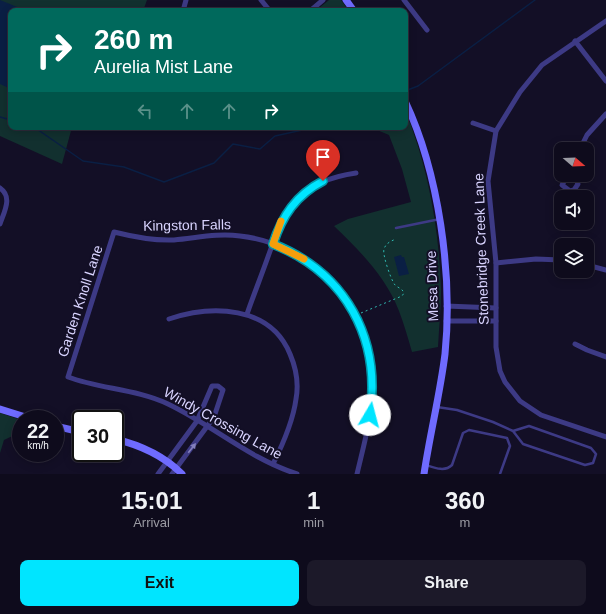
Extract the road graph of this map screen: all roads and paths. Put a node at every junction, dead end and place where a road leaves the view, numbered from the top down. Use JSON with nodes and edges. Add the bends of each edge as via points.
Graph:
{"nodes":[{"id":1,"x":261,"y":0,"type":"edge"},
{"id":2,"x":324,"y":0,"type":"edge"},
{"id":3,"x":404,"y":0,"type":"edge"},
{"id":4,"x":268,"y":8,"type":"edge"},
{"id":5,"x":314,"y":8,"type":"edge"},
{"id":6,"x":606,"y":21,"type":"edge"},
{"id":7,"x":427,"y":30,"type":"dead end"},
{"id":8,"x":575,"y":41,"type":"junction"},
{"id":9,"x":606,"y":81,"type":"edge"},
{"id":10,"x":408,"y":108,"type":"edge"},
{"id":11,"x":606,"y":114,"type":"edge"},
{"id":12,"x":473,"y":123,"type":"dead end"},
{"id":13,"x":496,"y":131,"type":"junction"},
{"id":14,"x":584,"y":142,"type":"edge"},
{"id":15,"x":356,"y":173,"type":"dead end"},
{"id":16,"x":564,"y":182,"type":"edge"},
{"id":17,"x":577,"y":182,"type":"edge"},
{"id":18,"x":0,"y":188,"type":"edge"},
{"id":19,"x":440,"y":219,"type":"junction"},
{"id":20,"x":0,"y":224,"type":"edge"},
{"id":21,"x":396,"y":228,"type":"dead end"},
{"id":22,"x":114,"y":232,"type":"joint"},
{"id":23,"x":396,"y":239,"type":"dead end"},
{"id":24,"x":273,"y":244,"type":"junction"},
{"id":25,"x":554,"y":260,"type":"edge"},
{"id":26,"x":496,"y":262,"type":"junction"},
{"id":27,"x":594,"y":266,"type":"edge"},
{"id":28,"x":606,"y":270,"type":"edge"},
{"id":29,"x":446,"y":306,"type":"junction"},
{"id":30,"x":496,"y":308,"type":"junction"},
{"id":31,"x":247,"y":314,"type":"junction"},
{"id":32,"x":356,"y":316,"type":"junction"},
{"id":33,"x":168,"y":319,"type":"dead end"},
{"id":34,"x":446,"y":321,"type":"junction"},
{"id":35,"x":496,"y":321,"type":"junction"},
{"id":36,"x":575,"y":344,"type":"dead end"},
{"id":37,"x":606,"y":357,"type":"edge"},
{"id":38,"x":68,"y":377,"type":"joint"},
{"id":39,"x":437,"y":407,"type":"junction"},
{"id":40,"x":0,"y":409,"type":"edge"},
{"id":41,"x":12,"y":413,"type":"edge"},
{"id":42,"x":198,"y":421,"type":"junction"},
{"id":43,"x":208,"y":427,"type":"junction"},
{"id":44,"x":513,"y":432,"type":"junction"},
{"id":45,"x":606,"y":437,"type":"edge"},
{"id":46,"x":124,"y":442,"type":"edge"},
{"id":47,"x":167,"y":461,"type":"junction"},
{"id":48,"x":273,"y":464,"type":"junction"},
{"id":49,"x":425,"y":465,"type":"junction"},
{"id":50,"x":174,"y":471,"type":"edge"},
{"id":51,"x":158,"y":474,"type":"edge"},
{"id":52,"x":182,"y":474,"type":"edge"},
{"id":53,"x":298,"y":474,"type":"edge"},
{"id":54,"x":357,"y":474,"type":"edge"},
{"id":55,"x":424,"y":474,"type":"edge"},
{"id":56,"x":500,"y":474,"type":"edge"}],
"edges":[{"from":1,"to":4,"type":"street"},
{"from":2,"to":5,"type":"street"},
{"from":3,"to":7,"type":"street"},
{"from":6,"to":8,"type":"street","name":"Stonebridge Creek Lane"},
{"from":8,"to":9,"type":"street"},
{"from":8,"to":13,"type":"street","name":"Stonebridge Creek Lane","via":[[542,65],[520,92]]},
{"from":10,"to":19,"type":"street","name":"Mesa Drive","via":[[427,163]]},
{"from":11,"to":14,"type":"street"},
{"from":12,"to":13,"type":"street"},
{"from":13,"to":26,"type":"street","name":"Stonebridge Creek Lane","via":[[488,181]]},
{"from":15,"to":24,"type":"street","via":[[332,177],[312,186],[302,194],[286,213]]},
{"from":16,"to":17,"type":"street","via":[[562,185],[570,191],[574,190]]},
{"from":18,"to":20,"type":"street","via":[[6,194],[6,205]]},
{"from":19,"to":21,"type":"lane"},
{"from":19,"to":29,"type":"street","name":"Mesa Drive","via":[[446,276]]},
{"from":22,"to":24,"type":"street","name":"Kingston Falls","via":[[154,240],[221,234]]},
{"from":22,"to":38,"type":"street","name":"Garden Knoll Lane"},
{"from":23,"to":32,"type":"path","via":[[386,245],[383,256],[393,281],[404,293]]},
{"from":24,"to":31,"type":"street"},
{"from":24,"to":32,"type":"street","name":"Kingston Falls","via":[[316,267],[337,288]]},
{"from":25,"to":26,"type":"street"},
{"from":26,"to":30,"type":"street","name":"Stonebridge Creek Lane"},
{"from":27,"to":28,"type":"street"},
{"from":29,"to":30,"type":"street"},
{"from":29,"to":34,"type":"street","name":"Mesa Drive"},
{"from":30,"to":35,"type":"street","name":"Stonebridge Creek Lane"},
{"from":31,"to":33,"type":"street","via":[[215,310]]},
{"from":31,"to":48,"type":"street","via":[[267,325],[278,335],[290,353],[297,380],[297,398],[292,418]]},
{"from":32,"to":54,"type":"street","name":"Kingston Falls","via":[[368,346],[373,380],[370,415]]},
{"from":34,"to":35,"type":"street"},
{"from":34,"to":39,"type":"street","name":"Mesa Drive","via":[[445,352]]},
{"from":35,"to":45,"type":"street","name":"Stonebridge Creek Lane","via":[[496,347],[500,371],[520,401],[541,415]]},
{"from":36,"to":37,"type":"street"},
{"from":38,"to":42,"type":"street","name":"Windy Crossing Lane","via":[[150,397],[167,403]]},
{"from":39,"to":44,"type":"lane","via":[[477,416]]},
{"from":39,"to":49,"type":"street","name":"Mesa Drive"},
{"from":40,"to":41,"type":"street"},
{"from":42,"to":43,"type":"street","name":"Windy Crossing Lane"},
{"from":42,"to":43,"type":"street","via":[[212,386],[218,386],[222,390],[221,400]]},
{"from":42,"to":47,"type":"street"},
{"from":43,"to":48,"type":"street","name":"Windy Crossing Lane","via":[[232,443]]},
{"from":50,"to":43,"type":"street","one_way":true},
{"from":44,"to":44,"type":"lane","via":[[523,444],[585,466],[593,463],[595,458],[596,454],[591,448],[529,426]]},
{"from":46,"to":47,"type":"street","via":[[148,450]]},
{"from":47,"to":50,"type":"street"},
{"from":47,"to":51,"type":"street"},
{"from":48,"to":53,"type":"street","name":"Windy Crossing Lane"},
{"from":49,"to":55,"type":"street","name":"Mesa Drive"},
{"from":49,"to":56,"type":"lane","via":[[449,468],[463,434],[469,430],[507,438],[510,446]]},
{"from":50,"to":52,"type":"street"}]}
